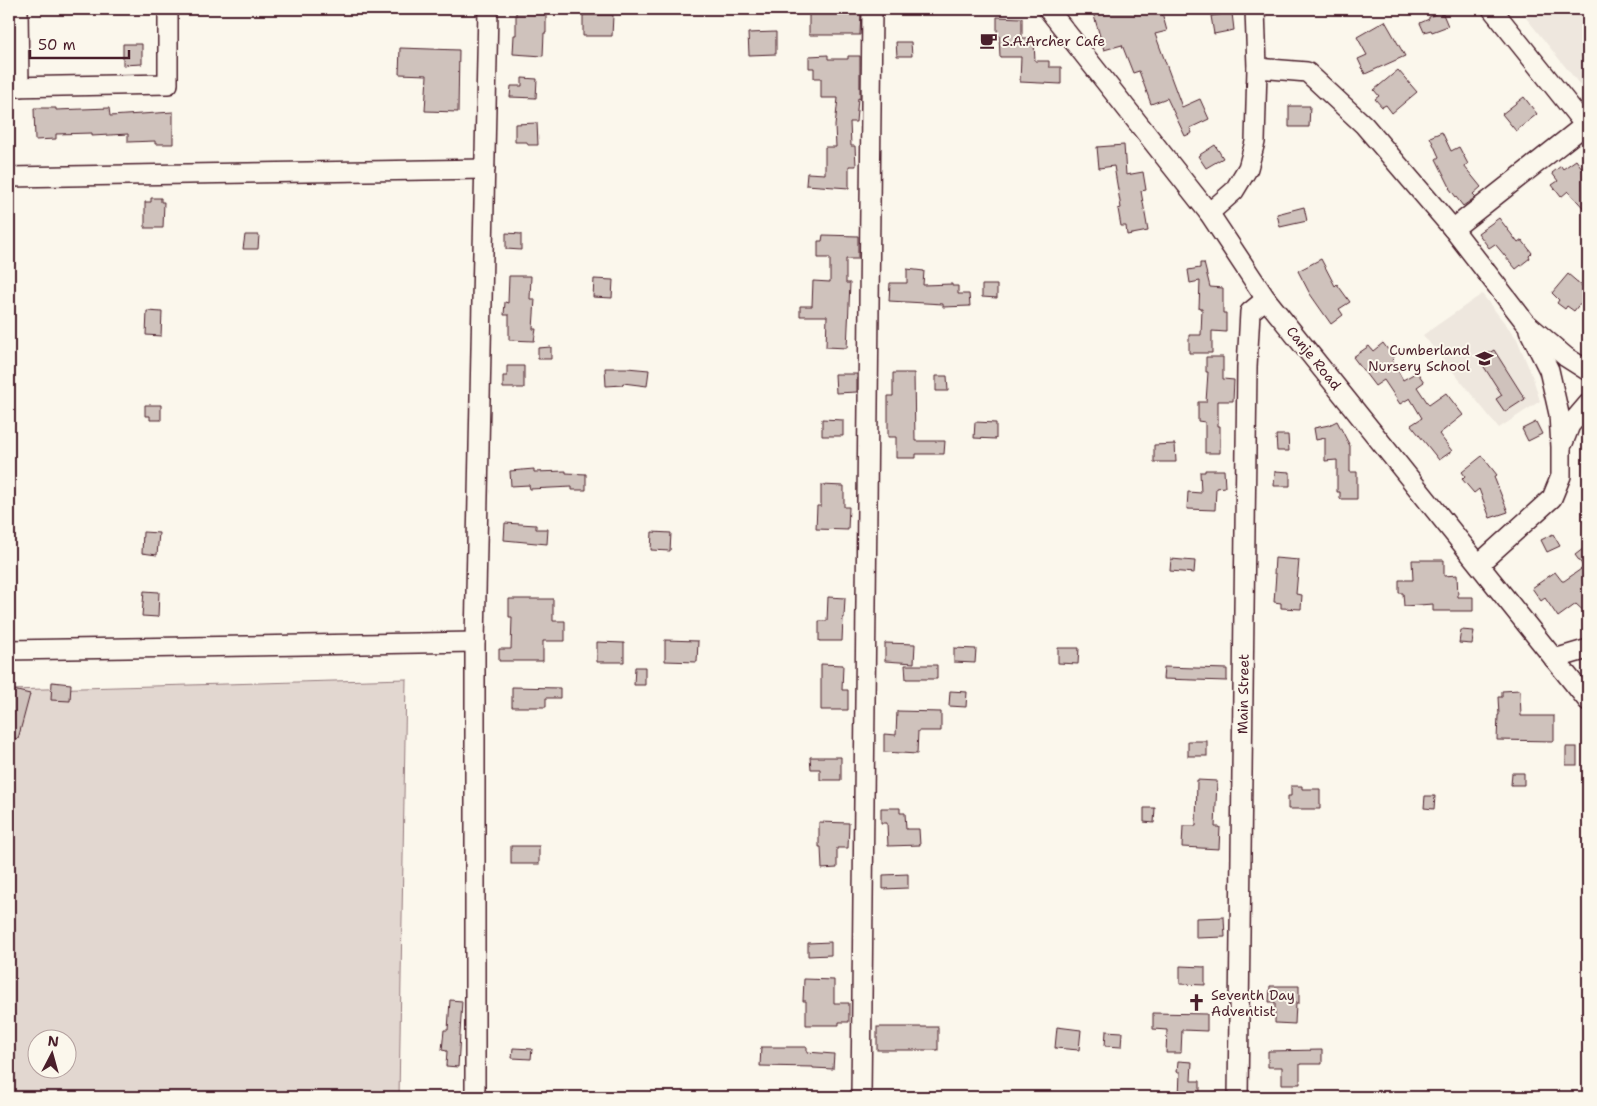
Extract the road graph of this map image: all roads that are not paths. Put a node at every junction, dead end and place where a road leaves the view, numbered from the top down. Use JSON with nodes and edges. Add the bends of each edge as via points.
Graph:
{"nodes":[{"id":1,"x":18,"y":9,"type":"edge"},
{"id":2,"x":168,"y":9,"type":"edge"},
{"id":3,"x":488,"y":9,"type":"edge"},
{"id":4,"x":872,"y":9,"type":"edge"},
{"id":5,"x":1048,"y":9,"type":"edge"},
{"id":6,"x":1255,"y":9,"type":"edge"},
{"id":7,"x":1492,"y":9,"type":"edge"},
{"id":8,"x":1257,"y":68,"type":"junction"},
{"id":9,"x":14,"y":87,"type":"edge"},
{"id":10,"x":1586,"y":127,"type":"edge"},
{"id":11,"x":485,"y":169,"type":"junction"},
{"id":12,"x":9,"y":177,"type":"edge"},
{"id":13,"x":1210,"y":212,"type":"junction"},
{"id":14,"x":1454,"y":229,"type":"junction"},
{"id":15,"x":1266,"y":299,"type":"junction"},
{"id":16,"x":1524,"y":322,"type":"junction"},
{"id":17,"x":1588,"y":371,"type":"edge"},
{"id":18,"x":1588,"y":404,"type":"edge"},
{"id":19,"x":1561,"y":446,"type":"junction"},
{"id":20,"x":1479,"y":564,"type":"junction"},
{"id":21,"x":475,"y":642,"type":"junction"},
{"id":22,"x":1588,"y":649,"type":"edge"},
{"id":23,"x":9,"y":650,"type":"edge"},
{"id":24,"x":1554,"y":659,"type":"junction"},
{"id":25,"x":1588,"y":701,"type":"edge"},
{"id":26,"x":474,"y":1097,"type":"edge"},
{"id":27,"x":861,"y":1097,"type":"edge"},
{"id":28,"x":1238,"y":1097,"type":"edge"}],
"edges":[{"from":1,"to":9,"type":"street"},
{"from":2,"to":9,"type":"street","via":[[168,84]]},
{"from":3,"to":11,"type":"street"},
{"from":4,"to":27,"type":"street"},
{"from":5,"to":13,"type":"street","name":"Canje Road"},
{"from":6,"to":8,"type":"street"},
{"from":7,"to":10,"type":"street"},
{"from":8,"to":13,"type":"street","via":[[1255,142],[1248,168],[1234,191]]},
{"from":8,"to":14,"type":"street","via":[[1307,72],[1364,125]]},
{"from":10,"to":14,"type":"street"},
{"from":11,"to":12,"type":"street"},
{"from":11,"to":21,"type":"street"},
{"from":13,"to":15,"type":"street","name":"Canje Road"},
{"from":14,"to":16,"type":"street"},
{"from":15,"to":20,"type":"street","name":"Canje Road"},
{"from":15,"to":28,"type":"street","name":"Main Street","via":[[1250,312],[1247,368]]},
{"from":16,"to":17,"type":"street"},
{"from":16,"to":19,"type":"street","via":[[1549,370],[1559,414]]},
{"from":18,"to":19,"type":"street","via":[[1570,425]]},
{"from":19,"to":20,"type":"street","via":[[1561,476],[1552,498]]},
{"from":20,"to":24,"type":"street","name":"Canje Road"},
{"from":21,"to":23,"type":"street"},
{"from":21,"to":26,"type":"street"},
{"from":22,"to":24,"type":"street"},
{"from":24,"to":25,"type":"street","name":"Canje Road"}]}
